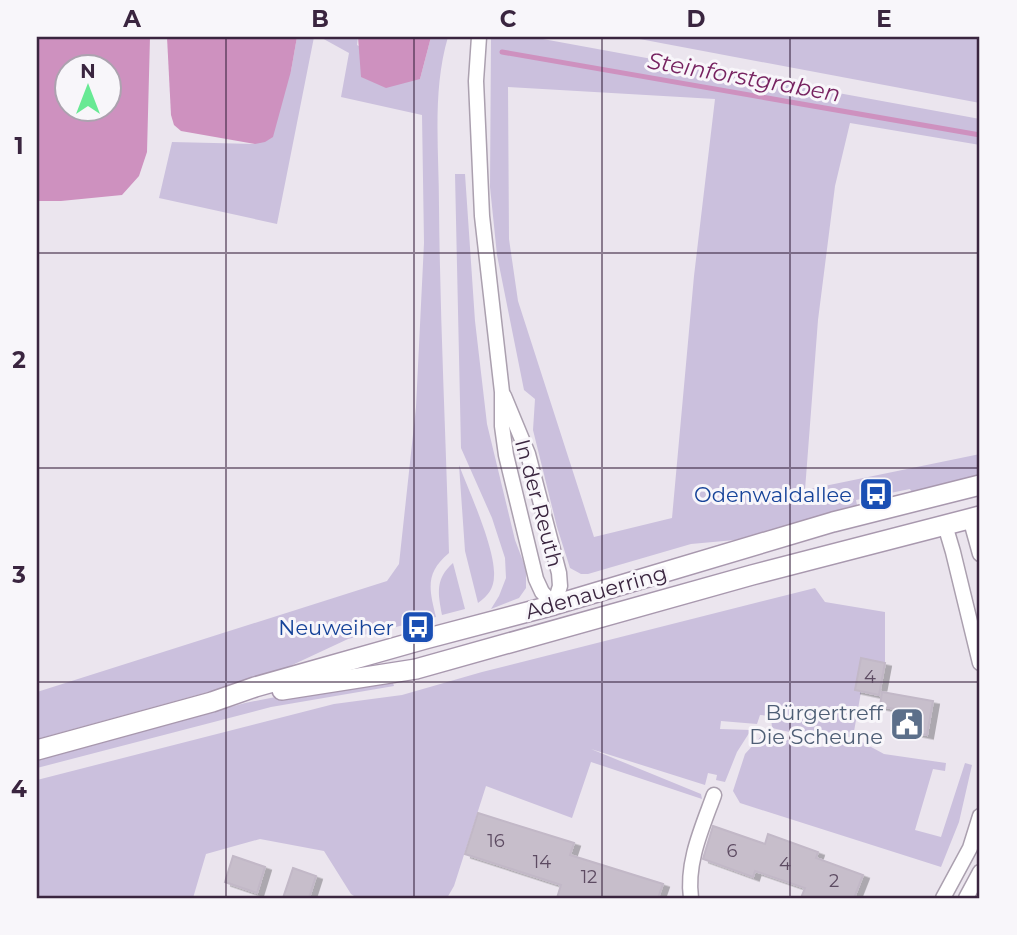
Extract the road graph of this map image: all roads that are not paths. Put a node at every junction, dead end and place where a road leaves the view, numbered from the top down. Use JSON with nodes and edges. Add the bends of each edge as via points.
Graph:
{"nodes":[{"id":1,"x":479,"y":37,"type":"edge"},
{"id":2,"x":502,"y":392,"type":"junction"},
{"id":3,"x":980,"y":485,"type":"edge"},
{"id":4,"x":950,"y":492,"type":"junction"},
{"id":5,"x":975,"y":517,"type":"edge"},
{"id":6,"x":945,"y":525,"type":"junction"},
{"id":7,"x":980,"y":554,"type":"edge"},
{"id":8,"x":554,"y":605,"type":"junction"},
{"id":9,"x":560,"y":630,"type":"junction"},
{"id":10,"x":980,"y":663,"type":"edge"},
{"id":11,"x":212,"y":702,"type":"junction"},
{"id":12,"x":37,"y":750,"type":"edge"},
{"id":13,"x":713,"y":794,"type":"dead end"},
{"id":14,"x":980,"y":816,"type":"edge"},
{"id":15,"x":980,"y":872,"type":"edge"},
{"id":16,"x":691,"y":898,"type":"edge"},
{"id":17,"x":943,"y":898,"type":"edge"},
{"id":18,"x":966,"y":898,"type":"edge"}],
"edges":[{"from":1,"to":2,"type":"street","name":"In der Reuth","via":[[476,81],[482,216]]},
{"from":2,"to":8,"type":"street","name":"In der Reuth","via":[[506,455],[533,567],[542,592]]},
{"from":2,"to":8,"type":"street","name":"In der Reuth","via":[[528,454],[559,573]]},
{"from":3,"to":4,"type":"main road","name":"Adenauerring"},
{"from":4,"to":5,"type":"main road"},
{"from":4,"to":6,"type":"main road"},
{"from":4,"to":8,"type":"main road","name":"Adenauerring"},
{"from":5,"to":6,"type":"main road","name":"Adenauerring"},
{"from":5,"to":7,"type":"street"},
{"from":6,"to":9,"type":"main road","name":"Adenauerring"},
{"from":6,"to":10,"type":"street"},
{"from":8,"to":9,"type":"main road"},
{"from":8,"to":11,"type":"main road","name":"Adenauerring"},
{"from":9,"to":11,"type":"main road","name":"Adenauerring","via":[[416,669]]},
{"from":11,"to":12,"type":"main road","name":"Adenauerring"},
{"from":13,"to":16,"type":"street","via":[[688,879]]},
{"from":14,"to":17,"type":"street","via":[[970,848]]},
{"from":15,"to":18,"type":"street"}]}
